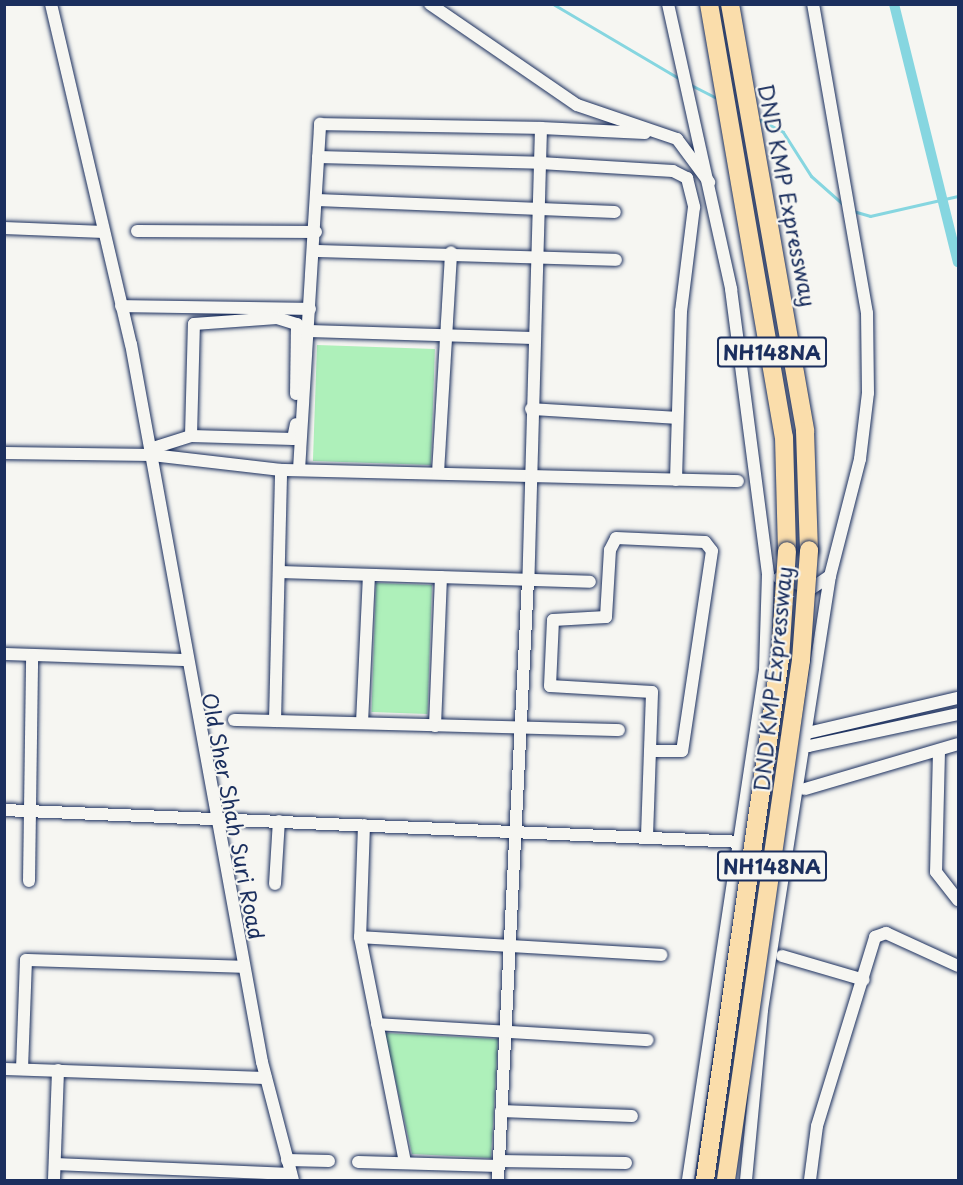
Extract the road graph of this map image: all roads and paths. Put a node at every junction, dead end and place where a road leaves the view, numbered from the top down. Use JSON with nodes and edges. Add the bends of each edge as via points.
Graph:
{"nodes":[{"id":1,"x":51,"y":4,"type":"edge"},
{"id":2,"x":430,"y":4,"type":"edge"},
{"id":3,"x":668,"y":4,"type":"edge"},
{"id":4,"x":709,"y":4,"type":"edge"},
{"id":5,"x":730,"y":4,"type":"edge"},
{"id":6,"x":813,"y":4,"type":"edge"},
{"id":7,"x":541,"y":128,"type":"junction"},
{"id":8,"x":666,"y":134,"type":"junction"},
{"id":9,"x":318,"y":157,"type":"junction"},
{"id":10,"x":540,"y":163,"type":"junction"},
{"id":11,"x":713,"y":188,"type":"junction"},
{"id":12,"x":317,"y":200,"type":"junction"},
{"id":13,"x":540,"y":209,"type":"junction"},
{"id":14,"x":615,"y":212,"type":"dead end"},
{"id":15,"x":4,"y":228,"type":"edge"},
{"id":16,"x":137,"y":231,"type":"dead end"},
{"id":17,"x":104,"y":232,"type":"junction"},
{"id":18,"x":316,"y":232,"type":"junction"},
{"id":19,"x":315,"y":251,"type":"junction"},
{"id":20,"x":451,"y":252,"type":"junction"},
{"id":21,"x":539,"y":256,"type":"junction"},
{"id":22,"x":616,"y":260,"type":"dead end"},
{"id":23,"x":122,"y":306,"type":"junction"},
{"id":24,"x":310,"y":309,"type":"junction"},
{"id":25,"x":309,"y":331,"type":"junction"},
{"id":26,"x":447,"y":335,"type":"junction"},
{"id":27,"x":533,"y":338,"type":"junction"},
{"id":28,"x":531,"y":409,"type":"junction"},
{"id":29,"x":677,"y":418,"type":"junction"},
{"id":30,"x":191,"y":436,"type":"junction"},
{"id":31,"x":151,"y":452,"type":"junction"},
{"id":32,"x":4,"y":453,"type":"edge"},
{"id":33,"x":281,"y":470,"type":"junction"},
{"id":34,"x":299,"y":470,"type":"junction"},
{"id":35,"x":438,"y":473,"type":"junction"},
{"id":36,"x":530,"y":477,"type":"junction"},
{"id":37,"x":676,"y":480,"type":"junction"},
{"id":38,"x":738,"y":481,"type":"dead end"},
{"id":39,"x":280,"y":572,"type":"junction"},
{"id":40,"x":768,"y":574,"type":"junction"},
{"id":41,"x":369,"y":575,"type":"junction"},
{"id":42,"x":830,"y":576,"type":"junction"},
{"id":43,"x":441,"y":577,"type":"junction"},
{"id":44,"x":528,"y":580,"type":"junction"},
{"id":45,"x":590,"y":582,"type":"dead end"},
{"id":46,"x":4,"y":654,"type":"edge"},
{"id":47,"x":32,"y":655,"type":"junction"},
{"id":48,"x":185,"y":660,"type":"junction"},
{"id":49,"x":958,"y":698,"type":"edge"},
{"id":50,"x":958,"y":714,"type":"edge"},
{"id":51,"x":234,"y":720,"type":"dead end"},
{"id":52,"x":275,"y":721,"type":"junction"},
{"id":53,"x":362,"y":723,"type":"junction"},
{"id":54,"x":435,"y":726,"type":"junction"},
{"id":55,"x":520,"y":728,"type":"junction"},
{"id":56,"x":619,"y":730,"type":"dead end"},
{"id":57,"x":800,"y":741,"type":"junction"},
{"id":58,"x":756,"y":743,"type":"junction"},
{"id":59,"x":958,"y":744,"type":"edge"},
{"id":60,"x":650,"y":751,"type":"junction"},
{"id":61,"x":939,"y":751,"type":"junction"},
{"id":62,"x":805,"y":789,"type":"dead end"},
{"id":63,"x":4,"y":810,"type":"edge"},
{"id":64,"x":29,"y":811,"type":"junction"},
{"id":65,"x":215,"y":819,"type":"junction"},
{"id":66,"x":279,"y":822,"type":"junction"},
{"id":67,"x":363,"y":825,"type":"junction"},
{"id":68,"x":515,"y":832,"type":"junction"},
{"id":69,"x":647,"y":836,"type":"junction"},
{"id":70,"x":742,"y":842,"type":"junction"},
{"id":71,"x":29,"y":881,"type":"dead end"},
{"id":72,"x":275,"y":884,"type":"dead end"},
{"id":73,"x":958,"y":900,"type":"edge"},
{"id":74,"x":360,"y":937,"type":"junction"},
{"id":75,"x":510,"y":947,"type":"junction"},
{"id":76,"x":661,"y":955,"type":"dead end"},
{"id":77,"x":782,"y":956,"type":"dead end"},
{"id":78,"x":958,"y":966,"type":"edge"},
{"id":79,"x":243,"y":967,"type":"junction"},
{"id":80,"x":864,"y":980,"type":"junction"},
{"id":81,"x":377,"y":1024,"type":"junction"},
{"id":82,"x":506,"y":1031,"type":"junction"},
{"id":83,"x":648,"y":1040,"type":"dead end"},
{"id":84,"x":4,"y":1068,"type":"edge"},
{"id":85,"x":22,"y":1069,"type":"junction"},
{"id":86,"x":58,"y":1070,"type":"junction"},
{"id":87,"x":266,"y":1078,"type":"junction"},
{"id":88,"x":501,"y":1111,"type":"junction"},
{"id":89,"x":632,"y":1116,"type":"dead end"},
{"id":90,"x":287,"y":1160,"type":"junction"},
{"id":91,"x":329,"y":1161,"type":"dead end"},
{"id":92,"x":358,"y":1162,"type":"dead end"},
{"id":93,"x":405,"y":1163,"type":"junction"},
{"id":94,"x":55,"y":1164,"type":"junction"},
{"id":95,"x":499,"y":1164,"type":"junction"},
{"id":96,"x":626,"y":1164,"type":"dead end"},
{"id":97,"x":145,"y":1174,"type":"edge"},
{"id":98,"x":234,"y":1176,"type":"edge"},
{"id":99,"x":292,"y":1177,"type":"edge"},
{"id":100,"x":54,"y":1180,"type":"edge"},
{"id":101,"x":498,"y":1180,"type":"edge"},
{"id":102,"x":688,"y":1180,"type":"edge"},
{"id":103,"x":705,"y":1180,"type":"edge"},
{"id":104,"x":726,"y":1180,"type":"edge"},
{"id":105,"x":746,"y":1180,"type":"edge"},
{"id":106,"x":810,"y":1180,"type":"edge"}],
"edges":[{"from":1,"to":17,"type":"street","name":"Old Sher Shah Suri Road"},
{"from":2,"to":8,"type":"street","via":[[577,105]]},
{"from":3,"to":11,"type":"street","via":[[700,148]]},
{"from":4,"to":103,"type":"highway","name":"DND KMP Expressway","number":"NH148NA","bridge":true,"via":[[784,437],[787,551],[780,659]]},
{"from":5,"to":104,"type":"highway","name":"DND KMP Expressway","number":"NH148NA","bridge":true,"via":[[805,431],[809,550],[801,660]]},
{"from":6,"to":42,"type":"street","via":[[867,313],[868,393],[860,459]]},
{"from":7,"to":8,"type":"street"},
{"from":7,"to":9,"type":"street","via":[[323,121]]},
{"from":7,"to":10,"type":"street"},
{"from":8,"to":11,"type":"street","via":[[680,142]]},
{"from":9,"to":10,"type":"street"},
{"from":9,"to":12,"type":"street"},
{"from":10,"to":13,"type":"street"},
{"from":10,"to":29,"type":"street","via":[[673,171],[692,185]]},
{"from":11,"to":40,"type":"street"},
{"from":12,"to":13,"type":"street"},
{"from":12,"to":18,"type":"street"},
{"from":13,"to":14,"type":"street"},
{"from":13,"to":21,"type":"street"},
{"from":15,"to":17,"type":"street"},
{"from":16,"to":18,"type":"street"},
{"from":17,"to":23,"type":"street","name":"Old Sher Shah Suri Road"},
{"from":18,"to":19,"type":"street"},
{"from":19,"to":20,"type":"street"},
{"from":19,"to":24,"type":"street"},
{"from":20,"to":21,"type":"street"},
{"from":20,"to":26,"type":"street"},
{"from":21,"to":22,"type":"street"},
{"from":21,"to":27,"type":"street"},
{"from":23,"to":24,"type":"street"},
{"from":23,"to":31,"type":"street","name":"Old Sher Shah Suri Road"},
{"from":24,"to":25,"type":"street"},
{"from":25,"to":26,"type":"street"},
{"from":25,"to":34,"type":"street"},
{"from":26,"to":27,"type":"street"},
{"from":26,"to":35,"type":"street"},
{"from":27,"to":28,"type":"street"},
{"from":28,"to":29,"type":"street"},
{"from":28,"to":36,"type":"street"},
{"from":29,"to":37,"type":"street"},
{"from":30,"to":30,"type":"street","via":[[293,439],[297,324],[277,318],[194,324]]},
{"from":30,"to":31,"type":"street"},
{"from":31,"to":32,"type":"street"},
{"from":31,"to":33,"type":"street"},
{"from":31,"to":48,"type":"street","name":"Old Sher Shah Suri Road"},
{"from":33,"to":34,"type":"street"},
{"from":33,"to":39,"type":"street"},
{"from":34,"to":35,"type":"street"},
{"from":35,"to":36,"type":"street"},
{"from":36,"to":37,"type":"street"},
{"from":36,"to":44,"type":"street"},
{"from":37,"to":38,"type":"street"},
{"from":39,"to":41,"type":"street"},
{"from":39,"to":52,"type":"street"},
{"from":40,"to":42,"type":"street","via":[[812,588]]},
{"from":40,"to":58,"type":"street","via":[[765,670]]},
{"from":41,"to":43,"type":"street"},
{"from":41,"to":53,"type":"street"},
{"from":42,"to":57,"type":"street"},
{"from":43,"to":44,"type":"street"},
{"from":43,"to":54,"type":"street"},
{"from":44,"to":45,"type":"street"},
{"from":44,"to":55,"type":"street"},
{"from":46,"to":47,"type":"street"},
{"from":47,"to":48,"type":"street"},
{"from":47,"to":64,"type":"street"},
{"from":48,"to":65,"type":"street","name":"Old Sher Shah Suri Road"},
{"from":49,"to":57,"type":"street"},
{"from":50,"to":57,"type":"street"},
{"from":51,"to":52,"type":"street"},
{"from":52,"to":53,"type":"street"},
{"from":53,"to":54,"type":"street"},
{"from":54,"to":55,"type":"street"},
{"from":55,"to":56,"type":"street"},
{"from":55,"to":68,"type":"street"},
{"from":57,"to":58,"type":"street"},
{"from":57,"to":105,"type":"street","via":[[762,1010]]},
{"from":58,"to":70,"type":"street"},
{"from":59,"to":61,"type":"street"},
{"from":60,"to":60,"type":"street","via":[[652,692],[549,687],[553,620],[606,617],[610,550],[616,538],[705,542],[712,551],[682,751]]},
{"from":60,"to":69,"type":"street"},
{"from":61,"to":62,"type":"street"},
{"from":61,"to":73,"type":"street","via":[[936,873]]},
{"from":63,"to":64,"type":"street"},
{"from":64,"to":65,"type":"street"},
{"from":64,"to":71,"type":"street"},
{"from":65,"to":66,"type":"street"},
{"from":65,"to":79,"type":"street","name":"Old Sher Shah Suri Road"},
{"from":66,"to":67,"type":"street"},
{"from":66,"to":72,"type":"street"},
{"from":67,"to":68,"type":"street"},
{"from":67,"to":74,"type":"street"},
{"from":68,"to":69,"type":"street"},
{"from":68,"to":75,"type":"street"},
{"from":69,"to":70,"type":"street"},
{"from":70,"to":102,"type":"street"},
{"from":74,"to":75,"type":"street"},
{"from":74,"to":81,"type":"street"},
{"from":75,"to":76,"type":"street"},
{"from":75,"to":82,"type":"street"},
{"from":77,"to":80,"type":"street"},
{"from":78,"to":80,"type":"street","via":[[880,932]]},
{"from":79,"to":85,"type":"street","via":[[26,960]]},
{"from":79,"to":87,"type":"street","name":"Old Sher Shah Suri Road"},
{"from":80,"to":106,"type":"street","via":[[817,1126]]},
{"from":81,"to":82,"type":"street"},
{"from":81,"to":93,"type":"street"},
{"from":82,"to":83,"type":"street"},
{"from":82,"to":88,"type":"street"},
{"from":84,"to":85,"type":"street"},
{"from":85,"to":86,"type":"street"},
{"from":86,"to":87,"type":"street"},
{"from":86,"to":94,"type":"street"},
{"from":87,"to":90,"type":"street","name":"Old Sher Shah Suri Road"},
{"from":88,"to":89,"type":"street"},
{"from":88,"to":95,"type":"street"},
{"from":90,"to":91,"type":"street"},
{"from":90,"to":99,"type":"street","name":"Old Sher Shah Suri Road"},
{"from":92,"to":93,"type":"street"},
{"from":93,"to":95,"type":"street"},
{"from":94,"to":97,"type":"street"},
{"from":94,"to":100,"type":"street"},
{"from":95,"to":96,"type":"street"},
{"from":95,"to":101,"type":"street"},
{"from":97,"to":98,"type":"street"},
{"from":98,"to":99,"type":"street"}]}
